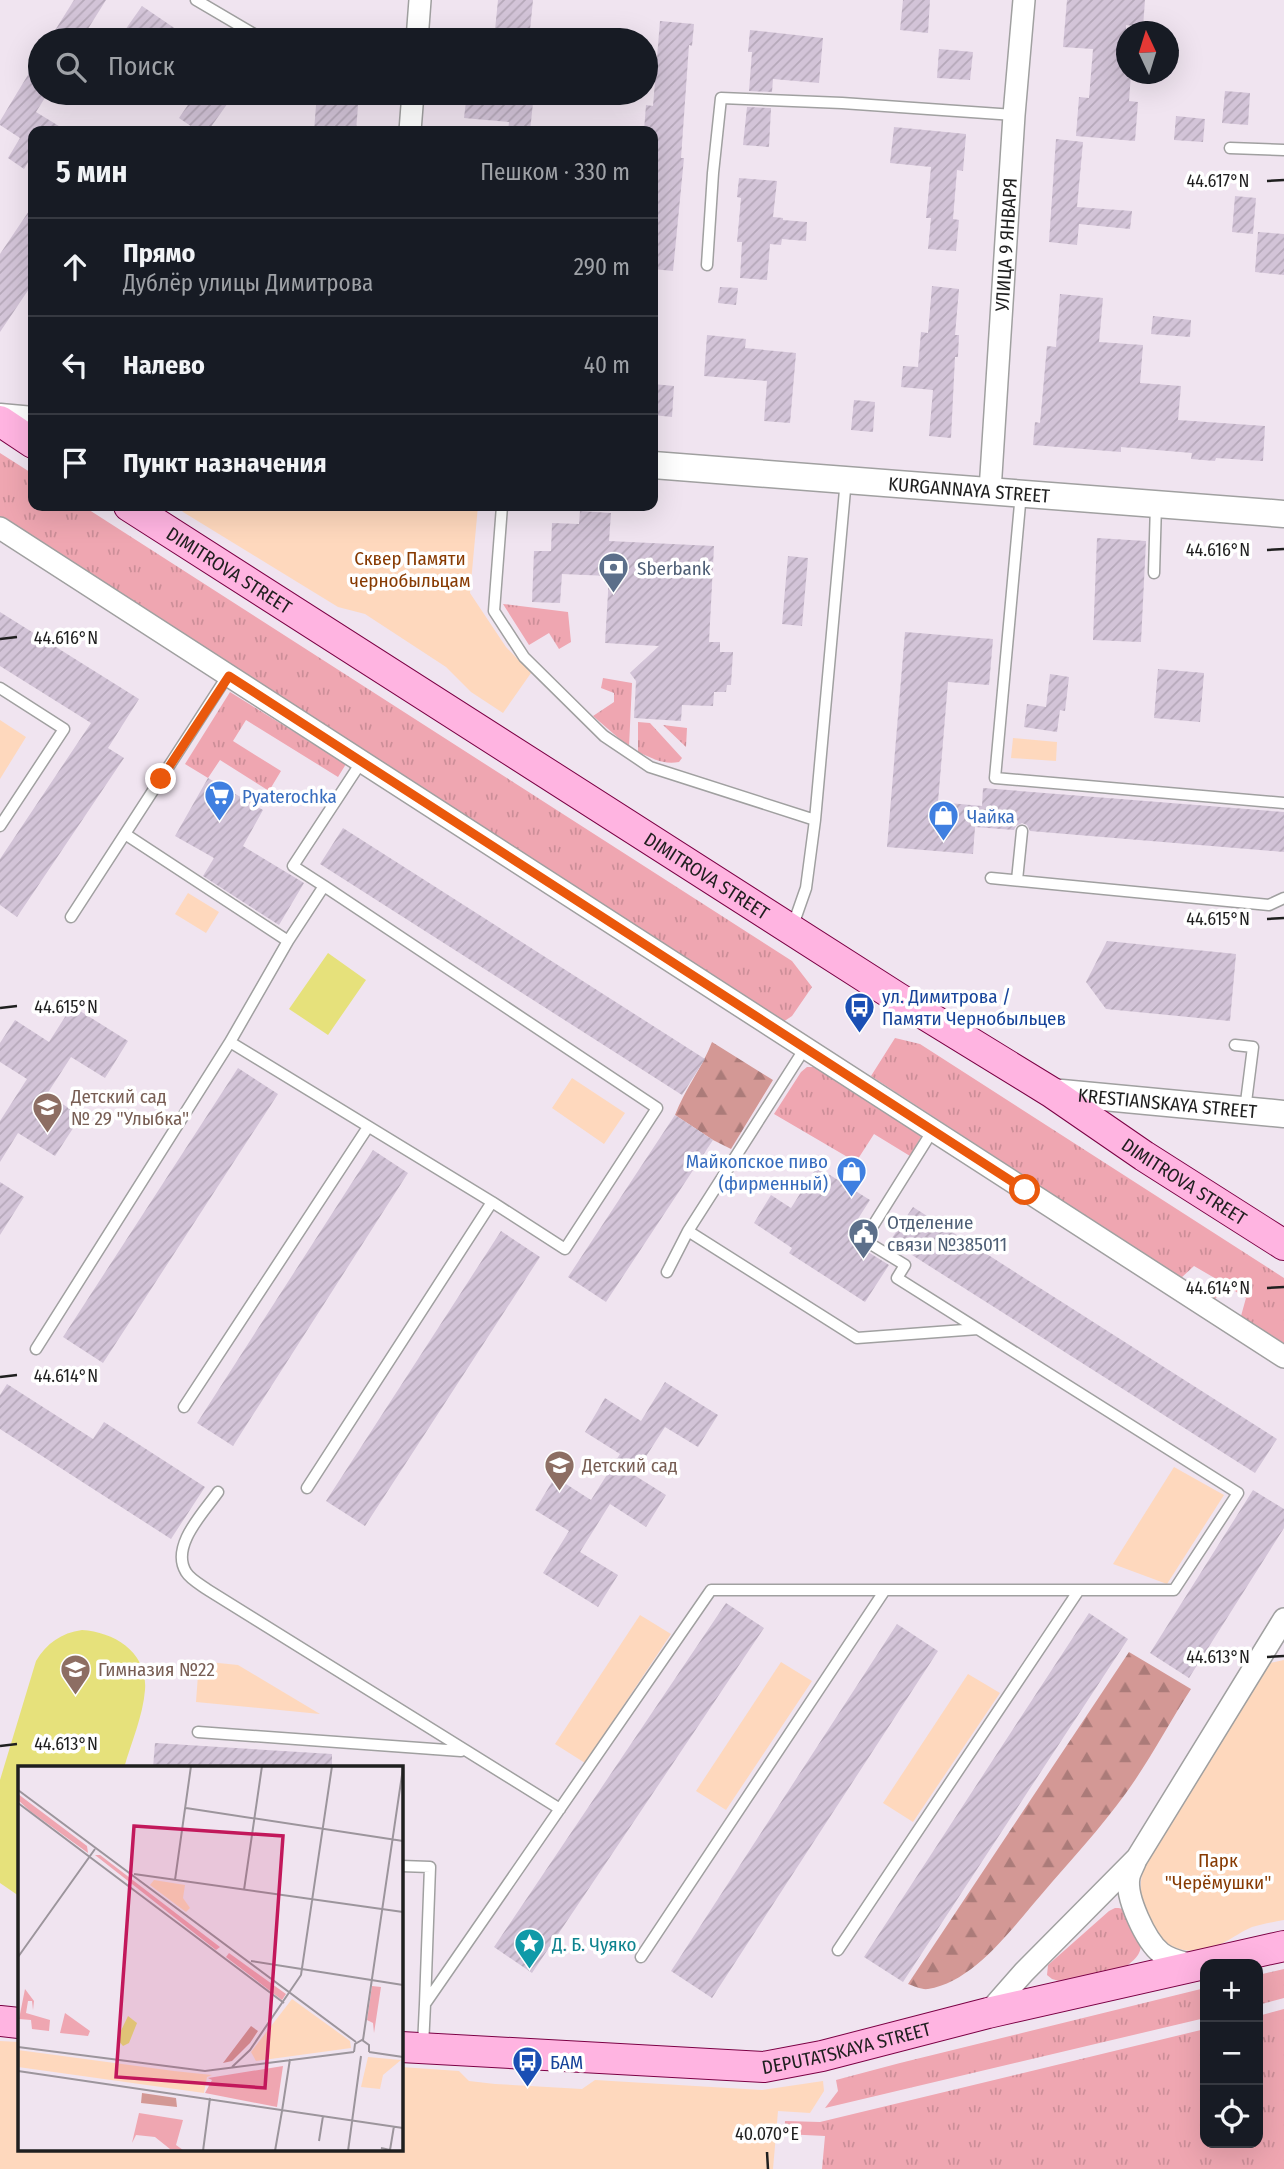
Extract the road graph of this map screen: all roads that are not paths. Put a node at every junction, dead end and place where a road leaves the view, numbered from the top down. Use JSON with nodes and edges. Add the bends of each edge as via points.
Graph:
{"nodes":[{"id":1,"x":196,"y":0,"type":"edge"},
{"id":2,"x":420,"y":0,"type":"edge"},
{"id":3,"x":1024,"y":0,"type":"edge"},
{"id":4,"x":244,"y":28,"type":"edge"},
{"id":5,"x":418,"y":28,"type":"edge"},
{"id":6,"x":412,"y":105,"type":"edge"},
{"id":7,"x":1014,"y":116,"type":"junction"},
{"id":8,"x":410,"y":126,"type":"edge"},
{"id":9,"x":1230,"y":148,"type":"dead end"},
{"id":10,"x":1284,"y":150,"type":"edge"},
{"id":11,"x":707,"y":265,"type":"dead end"},
{"id":12,"x":0,"y":419,"type":"edge"},
{"id":13,"x":28,"y":420,"type":"edge"},
{"id":14,"x":28,"y":439,"type":"edge"},
{"id":15,"x":658,"y":465,"type":"edge"},
{"id":16,"x":846,"y":479,"type":"junction"},
{"id":17,"x":990,"y":491,"type":"junction"},
{"id":18,"x":1021,"y":493,"type":"junction"},
{"id":19,"x":1156,"y":504,"type":"junction"},
{"id":20,"x":137,"y":511,"type":"edge"},
{"id":21,"x":160,"y":511,"type":"edge"},
{"id":22,"x":502,"y":511,"type":"edge"},
{"id":23,"x":1284,"y":514,"type":"edge"},
{"id":24,"x":0,"y":528,"type":"edge"},
{"id":25,"x":171,"y":533,"type":"junction"},
{"id":26,"x":1154,"y":573,"type":"dead end"},
{"id":27,"x":229,"y":676,"type":"junction"},
{"id":28,"x":0,"y":688,"type":"edge"},
{"id":29,"x":362,"y":761,"type":"junction"},
{"id":30,"x":1284,"y":803,"type":"edge"},
{"id":31,"x":815,"y":820,"type":"junction"},
{"id":32,"x":0,"y":825,"type":"edge"},
{"id":33,"x":1022,"y":831,"type":"dead end"},
{"id":34,"x":125,"y":834,"type":"junction"},
{"id":35,"x":990,"y":878,"type":"dead end"},
{"id":36,"x":1017,"y":880,"type":"junction"},
{"id":37,"x":324,"y":886,"type":"junction"},
{"id":38,"x":1284,"y":898,"type":"edge"},
{"id":39,"x":71,"y":918,"type":"dead end"},
{"id":40,"x":791,"y":930,"type":"junction"},
{"id":41,"x":288,"y":941,"type":"junction"},
{"id":42,"x":230,"y":1042,"type":"junction"},
{"id":43,"x":1235,"y":1045,"type":"dead end"},
{"id":44,"x":804,"y":1048,"type":"junction"},
{"id":45,"x":1051,"y":1093,"type":"junction"},
{"id":46,"x":1245,"y":1110,"type":"junction"},
{"id":47,"x":1284,"y":1114,"type":"edge"},
{"id":48,"x":368,"y":1126,"type":"junction"},
{"id":49,"x":933,"y":1130,"type":"junction"},
{"id":50,"x":492,"y":1202,"type":"junction"},
{"id":51,"x":688,"y":1231,"type":"junction"},
{"id":52,"x":1284,"y":1245,"type":"edge"},
{"id":53,"x":667,"y":1272,"type":"dead end"},
{"id":54,"x":978,"y":1329,"type":"junction"},
{"id":55,"x":36,"y":1349,"type":"dead end"},
{"id":56,"x":1284,"y":1357,"type":"edge"},
{"id":57,"x":184,"y":1407,"type":"dead end"},
{"id":58,"x":307,"y":1488,"type":"dead end"},
{"id":59,"x":218,"y":1492,"type":"dead end"},
{"id":60,"x":885,"y":1590,"type":"junction"},
{"id":61,"x":1079,"y":1590,"type":"junction"},
{"id":62,"x":1284,"y":1619,"type":"edge"},
{"id":63,"x":198,"y":1732,"type":"dead end"},
{"id":64,"x":464,"y":1751,"type":"junction"},
{"id":65,"x":560,"y":1809,"type":"junction"},
{"id":66,"x":1137,"y":1858,"type":"junction"},
{"id":67,"x":402,"y":1866,"type":"edge"},
{"id":68,"x":1284,"y":1946,"type":"edge"},
{"id":69,"x":838,"y":1950,"type":"dead end"},
{"id":70,"x":641,"y":1957,"type":"dead end"},
{"id":71,"x":1192,"y":1965,"type":"junction"},
{"id":72,"x":425,"y":2004,"type":"junction"},
{"id":73,"x":988,"y":2013,"type":"junction"},
{"id":74,"x":0,"y":2021,"type":"edge"},
{"id":75,"x":18,"y":2023,"type":"edge"},
{"id":76,"x":412,"y":2048,"type":"edge"}],
"edges":[{"from":1,"to":4,"type":"lane"},
{"from":2,"to":5,"type":"street"},
{"from":3,"to":7,"type":"street","name":"УЛИЦА 9 ЯНВАРЯ"},
{"from":6,"to":8,"type":"street"},
{"from":7,"to":11,"type":"lane","via":[[721,97]]},
{"from":7,"to":17,"type":"street","name":"УЛИЦА 9 ЯНВАРЯ"},
{"from":9,"to":10,"type":"lane"},
{"from":12,"to":13,"type":"street"},
{"from":12,"to":14,"type":"main road"},
{"from":15,"to":16,"type":"street","name":"KURGANNAYA STREET"},
{"from":16,"to":17,"type":"street","name":"KURGANNAYA STREET"},
{"from":16,"to":31,"type":"lane"},
{"from":17,"to":18,"type":"street","name":"KURGANNAYA STREET"},
{"from":18,"to":19,"type":"street","name":"KURGANNAYA STREET"},
{"from":18,"to":30,"type":"lane","via":[[995,778],[1025,785]]},
{"from":19,"to":23,"type":"street","name":"KURGANNAYA STREET"},
{"from":19,"to":26,"type":"lane"},
{"from":20,"to":25,"type":"main road","name":"DIMITROVA STREET"},
{"from":21,"to":25,"type":"street"},
{"from":22,"to":31,"type":"lane","via":[[494,611],[524,657],[604,736],[650,767]]},
{"from":24,"to":27,"type":"street"},
{"from":25,"to":40,"type":"main road","name":"DIMITROVA STREET"},
{"from":27,"to":29,"type":"street"},
{"from":27,"to":34,"type":"lane"},
{"from":28,"to":32,"type":"lane","via":[[64,729]]},
{"from":29,"to":37,"type":"lane","via":[[293,866]]},
{"from":29,"to":44,"type":"street"},
{"from":31,"to":40,"type":"lane","via":[[806,888]]},
{"from":33,"to":36,"type":"lane"},
{"from":34,"to":39,"type":"lane"},
{"from":34,"to":41,"type":"lane"},
{"from":35,"to":36,"type":"lane"},
{"from":36,"to":38,"type":"lane","via":[[1269,905]]},
{"from":37,"to":41,"type":"lane"},
{"from":37,"to":50,"type":"lane","via":[[657,1108],[565,1249]]},
{"from":40,"to":45,"type":"main road","name":"DIMITROVA STREET"},
{"from":41,"to":42,"type":"lane"},
{"from":42,"to":48,"type":"lane"},
{"from":42,"to":55,"type":"lane"},
{"from":43,"to":46,"type":"lane","via":[[1252,1047]]},
{"from":44,"to":49,"type":"street"},
{"from":44,"to":51,"type":"lane"},
{"from":45,"to":46,"type":"street","name":"KRESTIANSKAYA STREET"},
{"from":45,"to":52,"type":"main road","name":"DIMITROVA STREET"},
{"from":46,"to":47,"type":"street","name":"KRESTIANSKAYA STREET"},
{"from":48,"to":50,"type":"lane"},
{"from":48,"to":57,"type":"lane"},
{"from":49,"to":54,"type":"lane","via":[[864,1240],[905,1265],[897,1279]]},
{"from":49,"to":56,"type":"street"},
{"from":50,"to":58,"type":"lane"},
{"from":51,"to":53,"type":"lane"},
{"from":51,"to":54,"type":"lane","via":[[857,1338]]},
{"from":54,"to":61,"type":"lane","via":[[1238,1493],[1174,1590]]},
{"from":59,"to":64,"type":"lane","via":[[188,1535],[181,1556],[186,1573]]},
{"from":60,"to":61,"type":"lane"},
{"from":60,"to":65,"type":"lane","via":[[711,1590]]},
{"from":60,"to":70,"type":"lane"},
{"from":61,"to":69,"type":"lane"},
{"from":62,"to":66,"type":"street"},
{"from":63,"to":64,"type":"lane"},
{"from":64,"to":65,"type":"lane"},
{"from":65,"to":72,"type":"lane"},
{"from":66,"to":71,"type":"street","via":[[1128,1879],[1135,1912],[1159,1952]]},
{"from":66,"to":73,"type":"street"},
{"from":67,"to":72,"type":"lane","via":[[430,1867]]},
{"from":68,"to":71,"type":"main road","name":"DEPUTATSKAYA STREET"},
{"from":71,"to":73,"type":"main road","name":"DEPUTATSKAYA STREET"},
{"from":72,"to":76,"type":"lane"},
{"from":73,"to":76,"type":"main road","name":"DEPUTATSKAYA STREET","via":[[764,2067]]},
{"from":74,"to":75,"type":"main road"}]}
